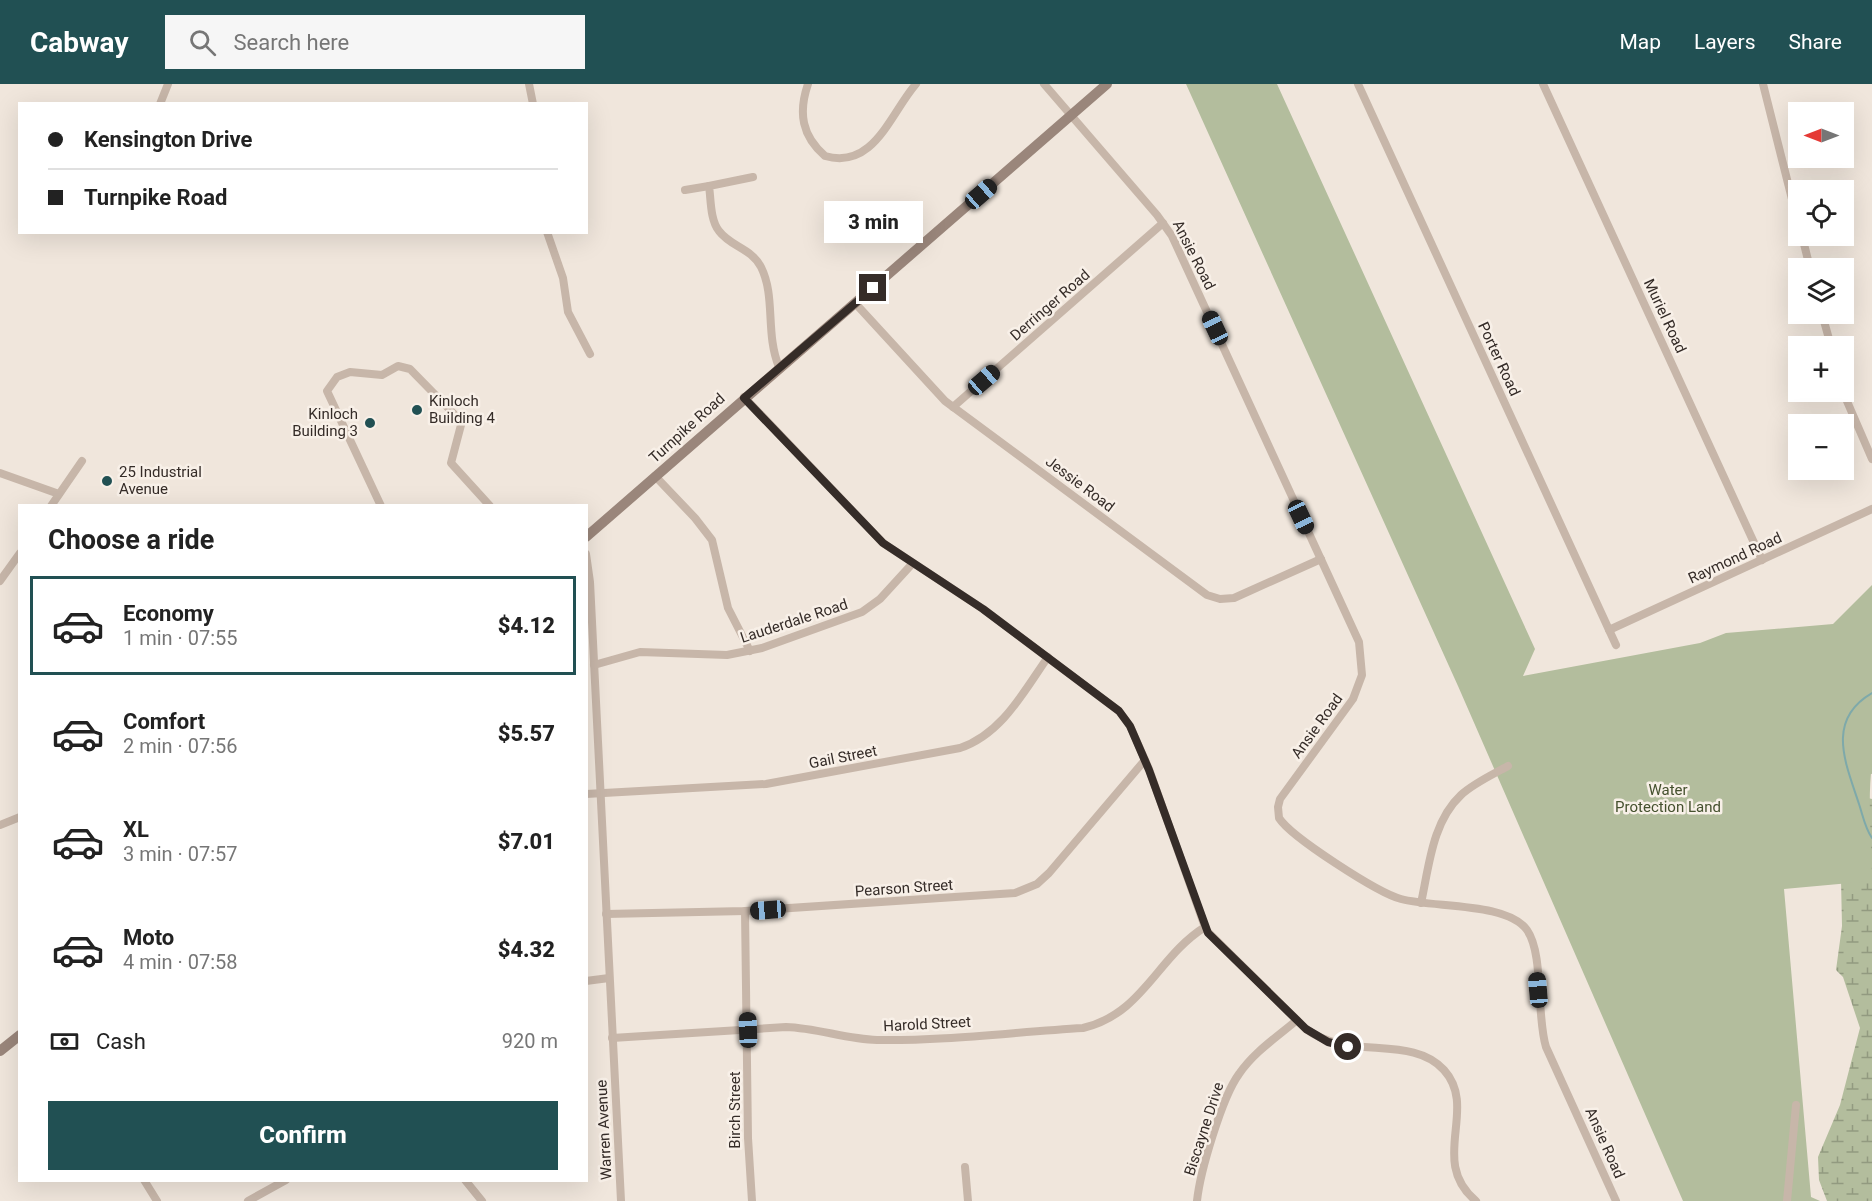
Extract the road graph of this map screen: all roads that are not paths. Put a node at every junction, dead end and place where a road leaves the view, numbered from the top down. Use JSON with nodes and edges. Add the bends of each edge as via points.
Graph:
{"nodes":[{"id":1,"x":168,"y":84,"type":"edge"},
{"id":2,"x":529,"y":84,"type":"edge"},
{"id":3,"x":808,"y":84,"type":"edge"},
{"id":4,"x":916,"y":84,"type":"edge"},
{"id":5,"x":1044,"y":84,"type":"edge"},
{"id":6,"x":1107,"y":84,"type":"edge"},
{"id":7,"x":1358,"y":84,"type":"edge"},
{"id":8,"x":1543,"y":84,"type":"edge"},
{"id":9,"x":1762,"y":84,"type":"edge"},
{"id":10,"x":161,"y":102,"type":"edge"},
{"id":11,"x":533,"y":102,"type":"edge"},
{"id":12,"x":1071,"y":116,"type":"junction"},
{"id":13,"x":753,"y":177,"type":"dead end"},
{"id":14,"x":1788,"y":184,"type":"edge"},
{"id":15,"x":709,"y":186,"type":"junction"},
{"id":16,"x":685,"y":190,"type":"dead end"},
{"id":17,"x":1163,"y":223,"type":"junction"},
{"id":18,"x":548,"y":234,"type":"edge"},
{"id":19,"x":855,"y":303,"type":"junction"},
{"id":20,"x":590,"y":354,"type":"dead end"},
{"id":21,"x":779,"y":367,"type":"junction"},
{"id":22,"x":744,"y":398,"type":"junction"},
{"id":23,"x":1847,"y":402,"type":"edge"},
{"id":24,"x":953,"y":407,"type":"junction"},
{"id":25,"x":1872,"y":459,"type":"edge"},
{"id":26,"x":82,"y":461,"type":"dead end"},
{"id":27,"x":0,"y":473,"type":"edge"},
{"id":28,"x":655,"y":477,"type":"junction"},
{"id":29,"x":59,"y":494,"type":"junction"},
{"id":30,"x":52,"y":504,"type":"edge"},
{"id":31,"x":380,"y":504,"type":"edge"},
{"id":32,"x":488,"y":504,"type":"edge"},
{"id":33,"x":1872,"y":509,"type":"edge"},
{"id":34,"x":588,"y":535,"type":"edge"},
{"id":35,"x":18,"y":556,"type":"edge"},
{"id":36,"x":1321,"y":559,"type":"junction"},
{"id":37,"x":1762,"y":560,"type":"junction"},
{"id":38,"x":912,"y":564,"type":"junction"},
{"id":39,"x":0,"y":581,"type":"edge"},
{"id":40,"x":588,"y":582,"type":"edge"},
{"id":41,"x":1609,"y":630,"type":"junction"},
{"id":42,"x":1616,"y":645,"type":"dead end"},
{"id":43,"x":750,"y":651,"type":"junction"},
{"id":44,"x":1048,"y":657,"type":"junction"},
{"id":45,"x":594,"y":665,"type":"junction"},
{"id":46,"x":1145,"y":760,"type":"junction"},
{"id":47,"x":1508,"y":766,"type":"dead end"},
{"id":48,"x":588,"y":794,"type":"edge"},
{"id":49,"x":600,"y":794,"type":"junction"},
{"id":50,"x":18,"y":818,"type":"edge"},
{"id":51,"x":0,"y":825,"type":"edge"},
{"id":52,"x":1421,"y":903,"type":"junction"},
{"id":53,"x":745,"y":911,"type":"junction"},
{"id":54,"x":606,"y":914,"type":"junction"},
{"id":55,"x":1205,"y":927,"type":"junction"},
{"id":56,"x":609,"y":978,"type":"junction"},
{"id":57,"x":588,"y":981,"type":"edge"},
{"id":58,"x":1297,"y":1020,"type":"junction"},
{"id":59,"x":748,"y":1030,"type":"junction"},
{"id":60,"x":18,"y":1037,"type":"edge"},
{"id":61,"x":612,"y":1038,"type":"junction"},
{"id":62,"x":0,"y":1051,"type":"edge"},
{"id":63,"x":1796,"y":1105,"type":"dead end"},
{"id":64,"x":965,"y":1167,"type":"dead end"},
{"id":65,"x":145,"y":1182,"type":"edge"},
{"id":66,"x":282,"y":1182,"type":"edge"},
{"id":67,"x":467,"y":1182,"type":"edge"},
{"id":68,"x":157,"y":1201,"type":"edge"},
{"id":69,"x":248,"y":1201,"type":"edge"},
{"id":70,"x":482,"y":1201,"type":"edge"},
{"id":71,"x":621,"y":1201,"type":"edge"},
{"id":72,"x":752,"y":1201,"type":"edge"},
{"id":73,"x":968,"y":1201,"type":"edge"},
{"id":74,"x":1197,"y":1201,"type":"edge"},
{"id":75,"x":1476,"y":1201,"type":"edge"},
{"id":76,"x":1617,"y":1201,"type":"edge"},
{"id":77,"x":1787,"y":1201,"type":"edge"}],
"edges":[{"from":1,"to":10,"type":"street"},
{"from":2,"to":11,"type":"street"},
{"from":3,"to":4,"type":"street","via":[[803,107],[805,130],[825,156],[842,159],[868,150]]},
{"from":5,"to":12,"type":"street","name":"Ansie Road"},
{"from":6,"to":12,"type":"main road","name":"Turnpike Road"},
{"from":7,"to":41,"type":"street","name":"Porter Road"},
{"from":8,"to":37,"type":"street","name":"Muriel Road"},
{"from":9,"to":14,"type":"street"},
{"from":12,"to":17,"type":"street","name":"Ansie Road"},
{"from":12,"to":19,"type":"main road","name":"Turnpike Road"},
{"from":13,"to":15,"type":"street"},
{"from":15,"to":16,"type":"street"},
{"from":15,"to":21,"type":"street","via":[[718,230],[752,253],[765,276],[770,341]]},
{"from":17,"to":24,"type":"street","name":"Derringer Road"},
{"from":17,"to":36,"type":"street","name":"Ansie Road"},
{"from":18,"to":20,"type":"street","via":[[563,278],[568,312]]},
{"from":19,"to":21,"type":"main road","name":"Turnpike Road"},
{"from":19,"to":24,"type":"street","name":"Jessie Road","via":[[928,385]]},
{"from":21,"to":22,"type":"main road","name":"Turnpike Road"},
{"from":22,"to":28,"type":"main road","name":"Turnpike Road"},
{"from":22,"to":38,"type":"street","via":[[860,523]]},
{"from":23,"to":25,"type":"street"},
{"from":24,"to":36,"type":"street","name":"Jessie Road","via":[[1210,596],[1234,598]]},
{"from":26,"to":29,"type":"street"},
{"from":27,"to":29,"type":"street"},
{"from":28,"to":34,"type":"main road","name":"Turnpike Road"},
{"from":28,"to":43,"type":"street","via":[[712,540],[728,608]]},
{"from":29,"to":30,"type":"street"},
{"from":31,"to":32,"type":"street","via":[[327,391],[337,377],[351,372],[382,375],[398,366],[410,369],[455,415],[461,425],[451,463]]},
{"from":33,"to":37,"type":"street","name":"Raymond Road"},
{"from":35,"to":39,"type":"street"},
{"from":36,"to":52,"type":"street","name":"Ansie Road","via":[[1359,642],[1362,675],[1349,706],[1280,800],[1278,816],[1286,827],[1379,890]]},
{"from":37,"to":41,"type":"street","name":"Raymond Road"},
{"from":38,"to":43,"type":"street","name":"Lauderdale Road","via":[[862,612]]},
{"from":38,"to":44,"type":"street"},
{"from":40,"to":45,"type":"street","name":"Warren Avenue"},
{"from":41,"to":42,"type":"street","name":"Porter Road"},
{"from":43,"to":45,"type":"street","name":"Lauderdale Road","via":[[721,655],[648,651]]},
{"from":44,"to":46,"type":"street","via":[[1119,711]]},
{"from":44,"to":49,"type":"street","name":"Gail Street","via":[[996,727],[980,740],[960,748],[766,784]]},
{"from":45,"to":49,"type":"street","name":"Warren Avenue"},
{"from":46,"to":53,"type":"street","name":"Pearson Street","via":[[1049,873],[1026,889],[1005,895]]},
{"from":46,"to":55,"type":"street"},
{"from":47,"to":52,"type":"street","via":[[1462,793],[1445,815]]},
{"from":48,"to":49,"type":"street","name":"Gail Street"},
{"from":49,"to":54,"type":"street","name":"Warren Avenue"},
{"from":50,"to":51,"type":"street"},
{"from":52,"to":76,"type":"street","name":"Ansie Road","via":[[1503,914],[1527,929],[1534,947],[1546,1047]]},
{"from":53,"to":54,"type":"street","name":"Pearson Street"},
{"from":53,"to":59,"type":"street","name":"Birch Street"},
{"from":54,"to":56,"type":"street","name":"Warren Avenue"},
{"from":55,"to":58,"type":"street"},
{"from":55,"to":59,"type":"street","name":"Harold Street","via":[[1186,942],[1122,1012],[1101,1024],[899,1040],[858,1039],[801,1028]]},
{"from":56,"to":57,"type":"street"},
{"from":56,"to":61,"type":"street","name":"Warren Avenue"},
{"from":58,"to":74,"type":"street","name":"Biscayne Drive","via":[[1255,1055],[1235,1080]]},
{"from":58,"to":75,"type":"street","via":[[1312,1034],[1335,1044],[1408,1052],[1440,1065],[1450,1080],[1456,1102],[1455,1174]]},
{"from":59,"to":61,"type":"street","name":"Harold Street"},
{"from":59,"to":72,"type":"street","name":"Birch Street"},
{"from":60,"to":62,"type":"main road"},
{"from":61,"to":71,"type":"street","name":"Warren Avenue"},
{"from":63,"to":77,"type":"street"},
{"from":64,"to":73,"type":"street"},
{"from":65,"to":68,"type":"street"},
{"from":66,"to":69,"type":"street"},
{"from":67,"to":70,"type":"street"}]}
